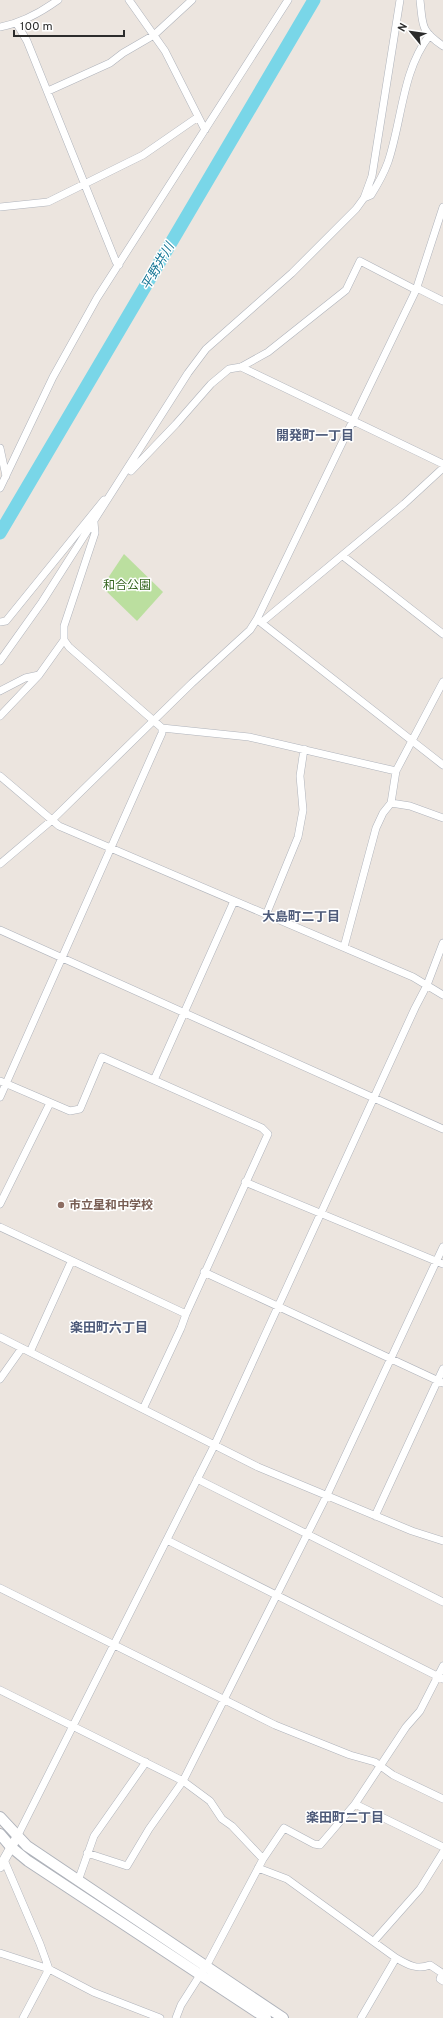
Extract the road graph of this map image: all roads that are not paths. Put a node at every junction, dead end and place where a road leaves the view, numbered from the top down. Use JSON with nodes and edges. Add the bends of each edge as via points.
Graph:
{"nodes":[{"id":1,"x":58,"y":0,"type":"edge"},
{"id":2,"x":129,"y":0,"type":"edge"},
{"id":3,"x":192,"y":0,"type":"edge"},
{"id":4,"x":288,"y":0,"type":"edge"},
{"id":5,"x":400,"y":0,"type":"edge"},
{"id":6,"x":420,"y":0,"type":"edge"},
{"id":7,"x":17,"y":24,"type":"junction"},
{"id":8,"x":0,"y":27,"type":"edge"},
{"id":9,"x":154,"y":35,"type":"junction"},
{"id":10,"x":429,"y":36,"type":"junction"},
{"id":11,"x":443,"y":46,"type":"edge"},
{"id":12,"x":48,"y":92,"type":"junction"},
{"id":13,"x":198,"y":117,"type":"junction"},
{"id":14,"x":206,"y":130,"type":"junction"},
{"id":15,"x":85,"y":183,"type":"junction"},
{"id":16,"x":364,"y":198,"type":"junction"},
{"id":17,"x":0,"y":207,"type":"edge"},
{"id":18,"x":443,"y":207,"type":"edge"},
{"id":19,"x":440,"y":230,"type":"edge"},
{"id":20,"x":119,"y":265,"type":"junction"},
{"id":21,"x":417,"y":289,"type":"junction"},
{"id":22,"x":443,"y":301,"type":"edge"},
{"id":23,"x":242,"y":367,"type":"junction"},
{"id":24,"x":353,"y":420,"type":"junction"},
{"id":25,"x":0,"y":448,"type":"edge"},
{"id":26,"x":443,"y":464,"type":"edge"},
{"id":27,"x":443,"y":468,"type":"edge"},
{"id":28,"x":6,"y":476,"type":"junction"},
{"id":29,"x":0,"y":488,"type":"edge"},
{"id":30,"x":116,"y":488,"type":"junction"},
{"id":31,"x":94,"y":522,"type":"junction"},
{"id":32,"x":343,"y":556,"type":"junction"},
{"id":33,"x":259,"y":621,"type":"junction"},
{"id":34,"x":0,"y":622,"type":"edge"},
{"id":35,"x":443,"y":634,"type":"edge"},
{"id":36,"x":64,"y":640,"type":"junction"},
{"id":37,"x":0,"y":661,"type":"edge"},
{"id":38,"x":39,"y":675,"type":"junction"},
{"id":39,"x":443,"y":682,"type":"edge"},
{"id":40,"x":0,"y":692,"type":"edge"},
{"id":41,"x":0,"y":716,"type":"edge"},
{"id":42,"x":154,"y":722,"type":"junction"},
{"id":43,"x":162,"y":728,"type":"junction"},
{"id":44,"x":412,"y":740,"type":"junction"},
{"id":45,"x":304,"y":749,"type":"junction"},
{"id":46,"x":443,"y":765,"type":"edge"},
{"id":47,"x":396,"y":771,"type":"junction"},
{"id":48,"x":0,"y":776,"type":"edge"},
{"id":49,"x":391,"y":803,"type":"junction"},
{"id":50,"x":443,"y":818,"type":"edge"},
{"id":51,"x":52,"y":820,"type":"junction"},
{"id":52,"x":111,"y":848,"type":"junction"},
{"id":53,"x":0,"y":864,"type":"edge"},
{"id":54,"x":234,"y":901,"type":"junction"},
{"id":55,"x":266,"y":915,"type":"junction"},
{"id":56,"x":0,"y":930,"type":"edge"},
{"id":57,"x":443,"y":943,"type":"edge"},
{"id":58,"x":344,"y":948,"type":"junction"},
{"id":59,"x":62,"y":958,"type":"junction"},
{"id":60,"x":427,"y":985,"type":"junction"},
{"id":61,"x":443,"y":995,"type":"edge"},
{"id":62,"x":185,"y":1013,"type":"junction"},
{"id":63,"x":154,"y":1080,"type":"junction"},
{"id":64,"x":3,"y":1083,"type":"edge"},
{"id":65,"x":0,"y":1097,"type":"edge"},
{"id":66,"x":375,"y":1098,"type":"junction"},
{"id":67,"x":50,"y":1103,"type":"junction"},
{"id":68,"x":443,"y":1129,"type":"edge"},
{"id":69,"x":245,"y":1182,"type":"junction"},
{"id":70,"x":0,"y":1204,"type":"edge"},
{"id":71,"x":321,"y":1213,"type":"junction"},
{"id":72,"x":0,"y":1227,"type":"edge"},
{"id":73,"x":443,"y":1247,"type":"edge"},
{"id":74,"x":71,"y":1262,"type":"junction"},
{"id":75,"x":440,"y":1262,"type":"edge"},
{"id":76,"x":204,"y":1272,"type":"junction"},
{"id":77,"x":278,"y":1307,"type":"junction"},
{"id":78,"x":186,"y":1314,"type":"junction"},
{"id":79,"x":0,"y":1337,"type":"edge"},
{"id":80,"x":22,"y":1348,"type":"junction"},
{"id":81,"x":30,"y":1352,"type":"junction"},
{"id":82,"x":391,"y":1358,"type":"junction"},
{"id":83,"x":443,"y":1369,"type":"edge"},
{"id":84,"x":0,"y":1379,"type":"edge"},
{"id":85,"x":440,"y":1382,"type":"edge"},
{"id":86,"x":143,"y":1409,"type":"junction"},
{"id":87,"x":215,"y":1444,"type":"junction"},
{"id":88,"x":197,"y":1479,"type":"junction"},
{"id":89,"x":327,"y":1495,"type":"junction"},
{"id":90,"x":375,"y":1516,"type":"junction"},
{"id":91,"x":306,"y":1534,"type":"junction"},
{"id":92,"x":167,"y":1540,"type":"junction"},
{"id":93,"x":443,"y":1541,"type":"edge"},
{"id":94,"x":0,"y":1588,"type":"edge"},
{"id":95,"x":276,"y":1594,"type":"junction"},
{"id":96,"x":443,"y":1602,"type":"edge"},
{"id":97,"x":114,"y":1645,"type":"junction"},
{"id":98,"x":443,"y":1666,"type":"edge"},
{"id":99,"x":440,"y":1677,"type":"edge"},
{"id":100,"x":0,"y":1690,"type":"edge"},
{"id":101,"x":224,"y":1700,"type":"junction"},
{"id":102,"x":73,"y":1726,"type":"junction"},
{"id":103,"x":146,"y":1762,"type":"junction"},
{"id":104,"x":381,"y":1765,"type":"junction"},
{"id":105,"x":183,"y":1781,"type":"junction"},
{"id":106,"x":443,"y":1799,"type":"edge"},
{"id":107,"x":355,"y":1804,"type":"junction"},
{"id":108,"x":0,"y":1817,"type":"edge"},
{"id":109,"x":0,"y":1834,"type":"edge"},
{"id":110,"x":17,"y":1837,"type":"junction"},
{"id":111,"x":11,"y":1847,"type":"junction"},
{"id":112,"x":443,"y":1847,"type":"edge"},
{"id":113,"x":443,"y":1852,"type":"edge"},
{"id":114,"x":87,"y":1853,"type":"junction"},
{"id":115,"x":263,"y":1858,"type":"junction"},
{"id":116,"x":2,"y":1864,"type":"edge"},
{"id":117,"x":258,"y":1868,"type":"junction"},
{"id":118,"x":78,"y":1881,"type":"junction"},
{"id":119,"x":374,"y":1941,"type":"junction"},
{"id":120,"x":0,"y":1953,"type":"edge"},
{"id":121,"x":396,"y":1958,"type":"junction"},
{"id":122,"x":206,"y":1966,"type":"junction"},
{"id":123,"x":49,"y":1969,"type":"junction"},
{"id":124,"x":200,"y":1976,"type":"junction"},
{"id":125,"x":443,"y":1981,"type":"edge"},
{"id":126,"x":156,"y":2017,"type":"edge"},
{"id":127,"x":23,"y":2018,"type":"edge"},
{"id":128,"x":176,"y":2018,"type":"edge"},
{"id":129,"x":266,"y":2018,"type":"edge"},
{"id":130,"x":283,"y":2018,"type":"edge"},
{"id":131,"x":361,"y":2018,"type":"edge"}],
"edges":[{"from":1,"to":7,"type":"street"},
{"from":2,"to":9,"type":"street"},
{"from":3,"to":9,"type":"street"},
{"from":4,"to":14,"type":"street"},
{"from":5,"to":16,"type":"street","via":[[372,176]]},
{"from":6,"to":10,"type":"street","via":[[422,22]]},
{"from":7,"to":8,"type":"street"},
{"from":7,"to":12,"type":"street","via":[[27,41]]},
{"from":9,"to":12,"type":"street","via":[[110,63]]},
{"from":9,"to":13,"type":"street","via":[[165,51]]},
{"from":10,"to":11,"type":"street"},
{"from":10,"to":16,"type":"street","via":[[420,48],[413,66],[388,162],[371,195]]},
{"from":12,"to":15,"type":"street"},
{"from":13,"to":14,"type":"street"},
{"from":13,"to":15,"type":"street","via":[[143,155]]},
{"from":14,"to":20,"type":"street"},
{"from":15,"to":17,"type":"street","via":[[48,202]]},
{"from":15,"to":20,"type":"street"},
{"from":16,"to":30,"type":"street","via":[[292,273],[206,349],[188,373]]},
{"from":18,"to":19,"type":"street"},
{"from":19,"to":21,"type":"street"},
{"from":20,"to":28,"type":"street","via":[[97,298],[53,377]]},
{"from":21,"to":22,"type":"street"},
{"from":21,"to":23,"type":"street","via":[[360,261],[346,290],[277,346]]},
{"from":21,"to":24,"type":"street"},
{"from":23,"to":24,"type":"street"},
{"from":23,"to":30,"type":"street","via":[[229,369],[211,384]]},
{"from":24,"to":26,"type":"street"},
{"from":24,"to":33,"type":"street"},
{"from":25,"to":28,"type":"street"},
{"from":27,"to":32,"type":"street"},
{"from":28,"to":29,"type":"street"},
{"from":30,"to":31,"type":"street"},
{"from":30,"to":34,"type":"street","via":[[100,504],[6,621]]},
{"from":31,"to":36,"type":"street","via":[[95,533],[64,626]]},
{"from":31,"to":37,"type":"street"},
{"from":32,"to":33,"type":"street"},
{"from":32,"to":35,"type":"street"},
{"from":33,"to":42,"type":"street"},
{"from":33,"to":44,"type":"street"},
{"from":36,"to":38,"type":"street"},
{"from":36,"to":42,"type":"street"},
{"from":38,"to":40,"type":"street","via":[[25,678]]},
{"from":38,"to":41,"type":"street"},
{"from":39,"to":44,"type":"street"},
{"from":42,"to":43,"type":"street"},
{"from":42,"to":51,"type":"street"},
{"from":43,"to":45,"type":"street","via":[[249,737]]},
{"from":43,"to":52,"type":"street"},
{"from":44,"to":46,"type":"street"},
{"from":44,"to":47,"type":"street"},
{"from":45,"to":47,"type":"street"},
{"from":45,"to":55,"type":"street","via":[[300,776],[303,810],[298,837]]},
{"from":47,"to":49,"type":"street"},
{"from":48,"to":51,"type":"street"},
{"from":49,"to":50,"type":"street","via":[[410,806]]},
{"from":49,"to":58,"type":"street","via":[[376,828]]},
{"from":51,"to":52,"type":"street","via":[[59,826]]},
{"from":51,"to":53,"type":"street"},
{"from":52,"to":54,"type":"street"},
{"from":52,"to":59,"type":"street"},
{"from":54,"to":55,"type":"street"},
{"from":54,"to":62,"type":"street"},
{"from":55,"to":58,"type":"street"},
{"from":56,"to":59,"type":"street"},
{"from":57,"to":60,"type":"street"},
{"from":58,"to":60,"type":"street"},
{"from":59,"to":62,"type":"street"},
{"from":59,"to":64,"type":"street"},
{"from":60,"to":61,"type":"street"},
{"from":60,"to":66,"type":"street"},
{"from":62,"to":63,"type":"street"},
{"from":62,"to":66,"type":"street"},
{"from":63,"to":67,"type":"street","via":[[102,1057],[80,1109],[70,1111]]},
{"from":63,"to":69,"type":"street","via":[[262,1128],[268,1134]]},
{"from":64,"to":65,"type":"street"},
{"from":64,"to":67,"type":"street"},
{"from":66,"to":68,"type":"street"},
{"from":66,"to":71,"type":"street"},
{"from":67,"to":70,"type":"street"},
{"from":69,"to":71,"type":"street"},
{"from":69,"to":76,"type":"street"},
{"from":71,"to":75,"type":"street"},
{"from":71,"to":77,"type":"street"},
{"from":72,"to":74,"type":"street"},
{"from":73,"to":75,"type":"street"},
{"from":74,"to":78,"type":"street"},
{"from":74,"to":81,"type":"street"},
{"from":75,"to":82,"type":"street"},
{"from":76,"to":77,"type":"street"},
{"from":76,"to":78,"type":"street"},
{"from":77,"to":82,"type":"street"},
{"from":77,"to":87,"type":"street"},
{"from":78,"to":86,"type":"street"},
{"from":79,"to":80,"type":"street"},
{"from":80,"to":81,"type":"street"},
{"from":80,"to":84,"type":"street"},
{"from":81,"to":86,"type":"street"},
{"from":82,"to":85,"type":"street"},
{"from":82,"to":89,"type":"street"},
{"from":83,"to":85,"type":"street"},
{"from":85,"to":90,"type":"street"},
{"from":86,"to":87,"type":"street"},
{"from":87,"to":88,"type":"street"},
{"from":87,"to":89,"type":"street","via":[[258,1467]]},
{"from":88,"to":91,"type":"street"},
{"from":88,"to":92,"type":"street"},
{"from":89,"to":90,"type":"street"},
{"from":89,"to":91,"type":"street"},
{"from":90,"to":93,"type":"street"},
{"from":91,"to":95,"type":"street"},
{"from":91,"to":96,"type":"street"},
{"from":92,"to":95,"type":"street"},
{"from":92,"to":97,"type":"street"},
{"from":94,"to":97,"type":"street"},
{"from":95,"to":99,"type":"street"},
{"from":95,"to":101,"type":"street"},
{"from":97,"to":101,"type":"street"},
{"from":97,"to":102,"type":"street"},
{"from":98,"to":99,"type":"street"},
{"from":99,"to":104,"type":"street","via":[[420,1711]]},
{"from":100,"to":102,"type":"street"},
{"from":101,"to":104,"type":"street","via":[[302,1737]]},
{"from":101,"to":105,"type":"street"},
{"from":102,"to":103,"type":"street"},
{"from":102,"to":110,"type":"street"},
{"from":103,"to":105,"type":"street"},
{"from":103,"to":114,"type":"street","via":[[94,1836]]},
{"from":104,"to":106,"type":"street","via":[[393,1775]]},
{"from":104,"to":107,"type":"street"},
{"from":105,"to":114,"type":"street","via":[[127,1866]]},
{"from":105,"to":115,"type":"street","via":[[210,1801],[222,1819]]},
{"from":107,"to":112,"type":"street"},
{"from":107,"to":115,"type":"street","via":[[320,1845],[284,1828]]},
{"from":108,"to":110,"type":"main road"},
{"from":109,"to":111,"type":"main road"},
{"from":110,"to":111,"type":"street"},
{"from":110,"to":118,"type":"main road"},
{"from":111,"to":116,"type":"street"},
{"from":111,"to":124,"type":"main road"},
{"from":113,"to":119,"type":"street","via":[[420,1889]]},
{"from":114,"to":118,"type":"street"},
{"from":115,"to":117,"type":"street"},
{"from":116,"to":123,"type":"street"},
{"from":117,"to":119,"type":"street","via":[[287,1880]]},
{"from":117,"to":122,"type":"street"},
{"from":118,"to":122,"type":"main road"},
{"from":119,"to":121,"type":"street"},
{"from":120,"to":123,"type":"street"},
{"from":121,"to":125,"type":"street","via":[[422,1968],[430,1965],[442,1973],[440,1979]]},
{"from":121,"to":131,"type":"street"},
{"from":122,"to":124,"type":"street"},
{"from":122,"to":130,"type":"main road"},
{"from":123,"to":126,"type":"street","via":[[93,1992]]},
{"from":123,"to":127,"type":"street"},
{"from":124,"to":128,"type":"street"},
{"from":124,"to":129,"type":"main road"}]}
